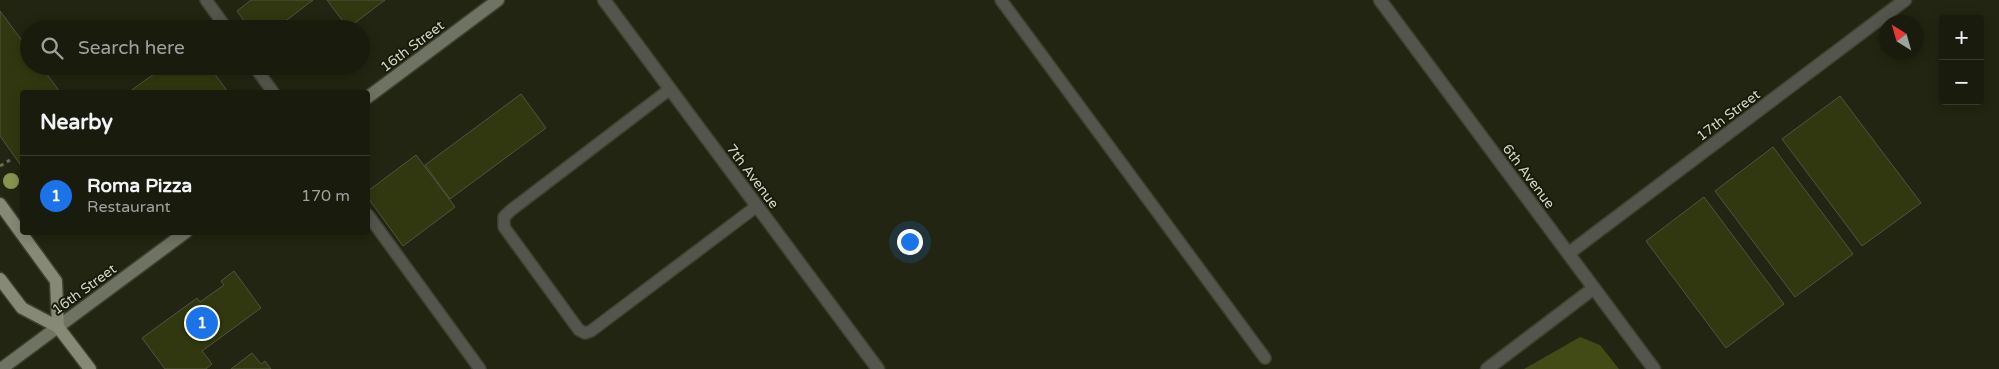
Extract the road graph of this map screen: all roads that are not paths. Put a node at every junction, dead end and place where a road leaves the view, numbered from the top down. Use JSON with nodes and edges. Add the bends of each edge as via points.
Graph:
{"nodes":[{"id":1,"x":206,"y":0,"type":"edge"},
{"id":2,"x":498,"y":0,"type":"edge"},
{"id":3,"x":604,"y":0,"type":"edge"},
{"id":4,"x":1001,"y":0,"type":"edge"},
{"id":5,"x":1380,"y":0,"type":"edge"},
{"id":6,"x":1905,"y":0,"type":"edge"},
{"id":7,"x":220,"y":20,"type":"edge"},
{"id":8,"x":261,"y":75,"type":"edge"},
{"id":9,"x":670,"y":89,"type":"junction"},
{"id":10,"x":272,"y":90,"type":"edge"},
{"id":11,"x":370,"y":96,"type":"edge"},
{"id":12,"x":0,"y":204,"type":"edge"},
{"id":13,"x":757,"y":206,"type":"junction"},
{"id":14,"x":370,"y":218,"type":"edge"},
{"id":15,"x":20,"y":232,"type":"edge"},
{"id":16,"x":23,"y":235,"type":"edge"},
{"id":17,"x":182,"y":235,"type":"edge"},
{"id":18,"x":1569,"y":254,"type":"junction"},
{"id":19,"x":0,"y":279,"type":"edge"},
{"id":20,"x":1594,"y":288,"type":"junction"},
{"id":21,"x":58,"y":327,"type":"junction"},
{"id":22,"x":1265,"y":358,"type":"dead end"},
{"id":23,"x":1,"y":369,"type":"edge"},
{"id":24,"x":90,"y":369,"type":"edge"},
{"id":25,"x":480,"y":369,"type":"edge"},
{"id":26,"x":878,"y":369,"type":"edge"},
{"id":27,"x":1487,"y":369,"type":"edge"},
{"id":28,"x":1654,"y":369,"type":"edge"}],
"edges":[{"from":1,"to":7,"type":"lane"},
{"from":2,"to":11,"type":"main road","name":"16th Street"},
{"from":3,"to":9,"type":"street","name":"7th Avenue"},
{"from":4,"to":22,"type":"lane"},
{"from":5,"to":18,"type":"street","name":"6th Avenue"},
{"from":6,"to":18,"type":"street","name":"17th Street"},
{"from":8,"to":10,"type":"lane"},
{"from":9,"to":13,"type":"street","name":"7th Avenue"},
{"from":9,"to":13,"type":"lane","via":[[510,210],[504,218],[504,227],[579,330],[591,331]]},
{"from":12,"to":15,"type":"main road"},
{"from":13,"to":26,"type":"street","name":"7th Avenue"},
{"from":14,"to":25,"type":"lane"},
{"from":16,"to":21,"type":"main road","via":[[56,281]]},
{"from":17,"to":21,"type":"main road","name":"16th Street"},
{"from":18,"to":20,"type":"street","name":"6th Avenue"},
{"from":19,"to":21,"type":"main road","via":[[22,308]]},
{"from":20,"to":27,"type":"street"},
{"from":20,"to":28,"type":"street","name":"6th Avenue"},
{"from":21,"to":23,"type":"main road","name":"16th Street"},
{"from":21,"to":24,"type":"main road"}]}
